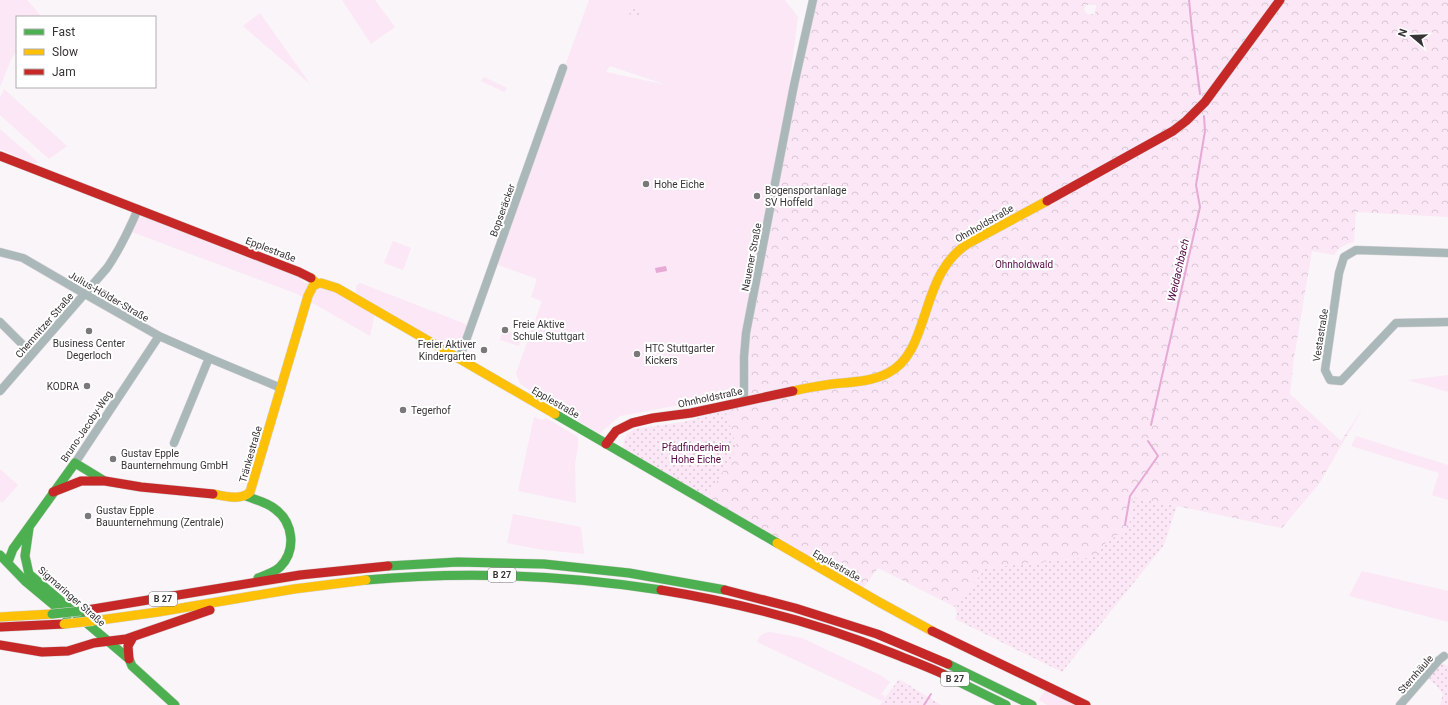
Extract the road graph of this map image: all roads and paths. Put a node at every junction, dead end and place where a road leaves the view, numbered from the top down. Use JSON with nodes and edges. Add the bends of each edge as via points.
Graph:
{"nodes":[{"id":1,"x":1280,"y":0,"type":"edge"},
{"id":2,"x":812,"y":2,"type":"edge"},
{"id":3,"x":563,"y":68,"type":"dead end"},
{"id":4,"x":0,"y":156,"type":"edge"},
{"id":5,"x":138,"y":209,"type":"junction"},
{"id":6,"x":0,"y":252,"type":"edge"},
{"id":7,"x":1448,"y":253,"type":"edge"},
{"id":8,"x":316,"y":284,"type":"junction"},
{"id":9,"x":85,"y":294,"type":"junction"},
{"id":10,"x":0,"y":322,"type":"edge"},
{"id":11,"x":1448,"y":322,"type":"edge"},
{"id":12,"x":159,"y":336,"type":"junction"},
{"id":13,"x":32,"y":354,"type":"junction"},
{"id":14,"x":209,"y":358,"type":"junction"},
{"id":15,"x":458,"y":358,"type":"junction"},
{"id":16,"x":281,"y":388,"type":"junction"},
{"id":17,"x":0,"y":391,"type":"edge"},
{"id":18,"x":744,"y":401,"type":"junction"},
{"id":19,"x":174,"y":443,"type":"dead end"},
{"id":20,"x":606,"y":444,"type":"junction"},
{"id":21,"x":75,"y":463,"type":"junction"},
{"id":22,"x":105,"y":481,"type":"junction"},
{"id":23,"x":53,"y":492,"type":"junction"},
{"id":24,"x":246,"y":496,"type":"junction"},
{"id":25,"x":30,"y":528,"type":"junction"},
{"id":26,"x":0,"y":548,"type":"edge"},
{"id":27,"x":13,"y":549,"type":"junction"},
{"id":28,"x":0,"y":555,"type":"edge"},
{"id":29,"x":24,"y":557,"type":"junction"},
{"id":30,"x":8,"y":562,"type":"junction"},
{"id":31,"x":244,"y":585,"type":"junction"},
{"id":32,"x":246,"y":597,"type":"junction"},
{"id":33,"x":0,"y":617,"type":"edge"},
{"id":34,"x":94,"y":625,"type":"junction"},
{"id":35,"x":0,"y":627,"type":"edge"},
{"id":36,"x":133,"y":638,"type":"junction"},
{"id":37,"x":98,"y":642,"type":"junction"},
{"id":38,"x":110,"y":642,"type":"junction"},
{"id":39,"x":0,"y":645,"type":"edge"},
{"id":40,"x":1444,"y":656,"type":"dead end"},
{"id":41,"x":131,"y":663,"type":"junction"},
{"id":42,"x":175,"y":705,"type":"edge"},
{"id":43,"x":1006,"y":705,"type":"edge"},
{"id":44,"x":1032,"y":705,"type":"edge"},
{"id":45,"x":1086,"y":705,"type":"edge"},
{"id":46,"x":1400,"y":705,"type":"edge"}],
"edges":[{"from":1,"to":18,"type":"main road","name":"Ohnholdstraße","via":[[1205,102],[1186,121],[1173,131],[957,251],[939,277],[912,348],[895,369],[868,380],[826,385]]},
{"from":2,"to":18,"type":"street","name":"Nauener Straße","via":[[746,333]]},
{"from":3,"to":15,"type":"street","name":"Bopseräcker"},
{"from":4,"to":5,"type":"main road","name":"Epplestraße"},
{"from":5,"to":8,"type":"main road","name":"Epplestraße","via":[[299,272]]},
{"from":5,"to":9,"type":"street","name":"Chemnitzer Straße","via":[[118,251]]},
{"from":6,"to":9,"type":"street","name":"Julius-Hölder-Straße","via":[[24,258]]},
{"from":7,"to":11,"type":"street","name":"Vestastraße","via":[[1356,250],[1344,257],[1325,370],[1330,380],[1341,381],[1396,323]]},
{"from":8,"to":15,"type":"main road","name":"Epplestraße","via":[[337,288]]},
{"from":8,"to":16,"type":"main road","name":"Tränkestraße","via":[[308,296]]},
{"from":9,"to":12,"type":"street","name":"Julius-Hölder-Straße"},
{"from":9,"to":13,"type":"street","name":"Chemnitzer Straße"},
{"from":10,"to":13,"type":"street"},
{"from":12,"to":14,"type":"street","name":"Julius-Hölder-Straße"},
{"from":12,"to":21,"type":"street","name":"Bruno-Jacoby-Weg"},
{"from":13,"to":17,"type":"street","name":"Chemnitzer Straße"},
{"from":14,"to":16,"type":"street","name":"Julius-Hölder-Straße"},
{"from":14,"to":19,"type":"street"},
{"from":15,"to":20,"type":"main road","name":"Epplestraße"},
{"from":16,"to":24,"type":"main road","name":"Tränkestraße","via":[[254,484]]},
{"from":18,"to":20,"type":"main road","name":"Ohnholdstraße","via":[[630,424],[619,429]]},
{"from":20,"to":45,"type":"main road","name":"Epplestraße","via":[[879,602]]},
{"from":21,"to":22,"type":"main road","name":"Tränkestraße"},
{"from":21,"to":23,"type":"main road","name":"Bruno-Jacoby-Weg"},
{"from":22,"to":23,"type":"main road","name":"Tränkestraße","via":[[81,481]]},
{"from":22,"to":24,"type":"main road","name":"Tränkestraße","via":[[141,487]]},
{"from":23,"to":25,"type":"main road","name":"Bruno-Jacoby-Weg"},
{"from":24,"to":31,"type":"main road","via":[[273,507],[282,514],[292,535],[292,544],[285,562],[280,567]]},
{"from":25,"to":27,"type":"main road","name":"Bruno-Jacoby-Weg"},
{"from":25,"to":29,"type":"main road","name":"Bruno-Jacoby-Weg"},
{"from":26,"to":27,"type":"main road"},
{"from":27,"to":29,"type":"main road"},
{"from":27,"to":30,"type":"main road","name":"Bruno-Jacoby-Weg"},
{"from":28,"to":30,"type":"main road","name":"Sigmaringer Straße"},
{"from":29,"to":34,"type":"main road","name":"Sigmaringer Straße","via":[[25,566],[34,579]]},
{"from":30,"to":37,"type":"main road","name":"Sigmaringer Straße","via":[[25,582]]},
{"from":31,"to":33,"type":"main road","number":"B 27","bridge":true,"via":[[81,611]]},
{"from":31,"to":44,"type":"main road","number":"B 27","via":[[332,571],[462,562],[584,567],[658,576],[777,602],[829,618],[925,653]]},
{"from":32,"to":34,"type":"main road","number":"B 27"},
{"from":32,"to":36,"type":"main road"},
{"from":32,"to":43,"type":"main road","number":"B 27","via":[[333,583],[465,574],[583,579],[656,588],[766,612],[824,628],[918,663]]},
{"from":34,"to":35,"type":"main road","number":"B 27","bridge":true},
{"from":34,"to":37,"type":"main road","via":[[100,639]]},
{"from":34,"to":38,"type":"main road","name":"Sigmaringer Straße"},
{"from":36,"to":38,"type":"main road"},
{"from":36,"to":41,"type":"main road","via":[[128,646]]},
{"from":37,"to":38,"type":"main road"},
{"from":37,"to":39,"type":"main road","via":[[78,649],[50,653]]},
{"from":37,"to":41,"type":"main road","name":"Sigmaringer Straße","via":[[126,664]]},
{"from":38,"to":41,"type":"main road","name":"Sigmaringer Straße"},
{"from":40,"to":46,"type":"street","name":"Sternhäule"},
{"from":41,"to":42,"type":"main road","name":"Sigmaringer Straße"}]}
